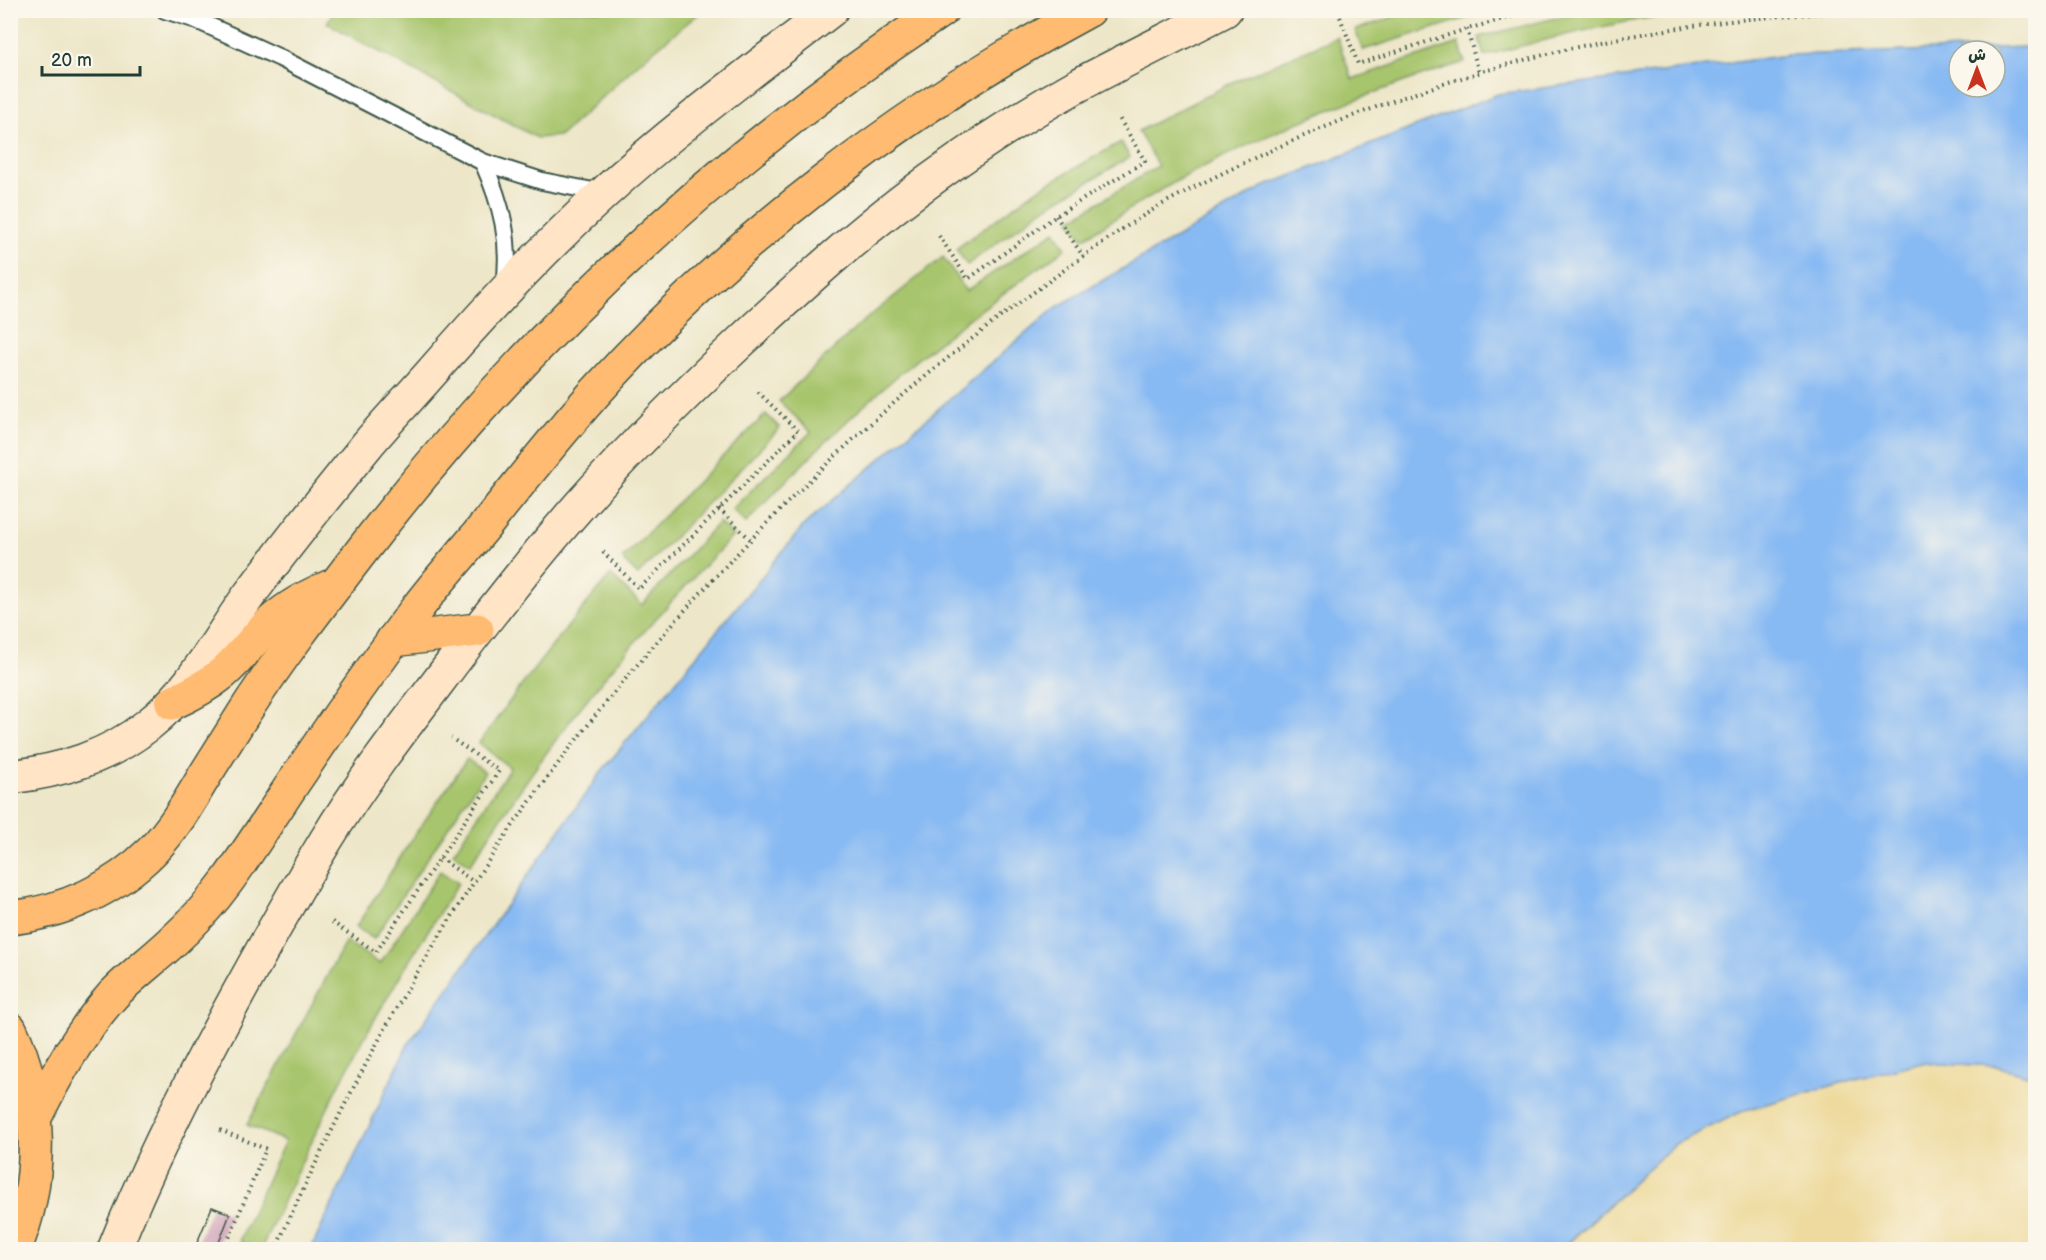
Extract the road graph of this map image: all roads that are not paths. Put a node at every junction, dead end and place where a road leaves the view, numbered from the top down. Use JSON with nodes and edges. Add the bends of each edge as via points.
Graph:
{"nodes":[{"id":1,"x":165,"y":10,"type":"edge"},
{"id":2,"x":831,"y":10,"type":"edge"},
{"id":3,"x":942,"y":10,"type":"edge"},
{"id":4,"x":1089,"y":10,"type":"edge"},
{"id":5,"x":1226,"y":10,"type":"edge"},
{"id":6,"x":483,"y":162,"type":"junction"},
{"id":7,"x":604,"y":193,"type":"junction"},
{"id":8,"x":504,"y":290,"type":"junction"},
{"id":9,"x":336,"y":584,"type":"junction"},
{"id":10,"x":477,"y":630,"type":"junction"},
{"id":11,"x":393,"y":640,"type":"junction"},
{"id":12,"x":171,"y":703,"type":"junction"},
{"id":13,"x":10,"y":777,"type":"edge"},
{"id":14,"x":10,"y":918,"type":"edge"},
{"id":15,"x":10,"y":1029,"type":"edge"},
{"id":16,"x":34,"y":1119,"type":"junction"},
{"id":17,"x":14,"y":1250,"type":"edge"},
{"id":18,"x":114,"y":1250,"type":"edge"}],
"edges":[{"from":1,"to":6,"type":"lane","via":[[280,58]]},
{"from":2,"to":7,"type":"street"},
{"from":3,"to":9,"type":"highway","via":[[770,134],[612,271],[467,421]]},
{"from":4,"to":11,"type":"highway","via":[[912,117],[778,218],[715,273],[596,392]]},
{"from":5,"to":10,"type":"street","via":[[1051,101],[963,157],[880,218],[777,307],[637,442],[528,565]]},
{"from":6,"to":7,"type":"lane","via":[[542,181]]},
{"from":6,"to":8,"type":"lane","via":[[505,223]]},
{"from":7,"to":8,"type":"street"},
{"from":8,"to":12,"type":"street","via":[[311,514]]},
{"from":9,"to":12,"type":"highway","via":[[281,614],[208,685]]},
{"from":9,"to":14,"type":"highway","via":[[246,711],[190,804],[152,851],[104,889],[48,911]]},
{"from":10,"to":11,"type":"highway"},
{"from":10,"to":18,"type":"street","via":[[374,767],[321,848],[174,1113]]},
{"from":11,"to":16,"type":"highway","via":[[227,882],[91,1022],[69,1053]]},
{"from":12,"to":13,"type":"street","via":[[149,724],[97,757],[38,774]]},
{"from":15,"to":16,"type":"highway","via":[[24,1063]]},
{"from":16,"to":17,"type":"highway","via":[[32,1184]]}]}
